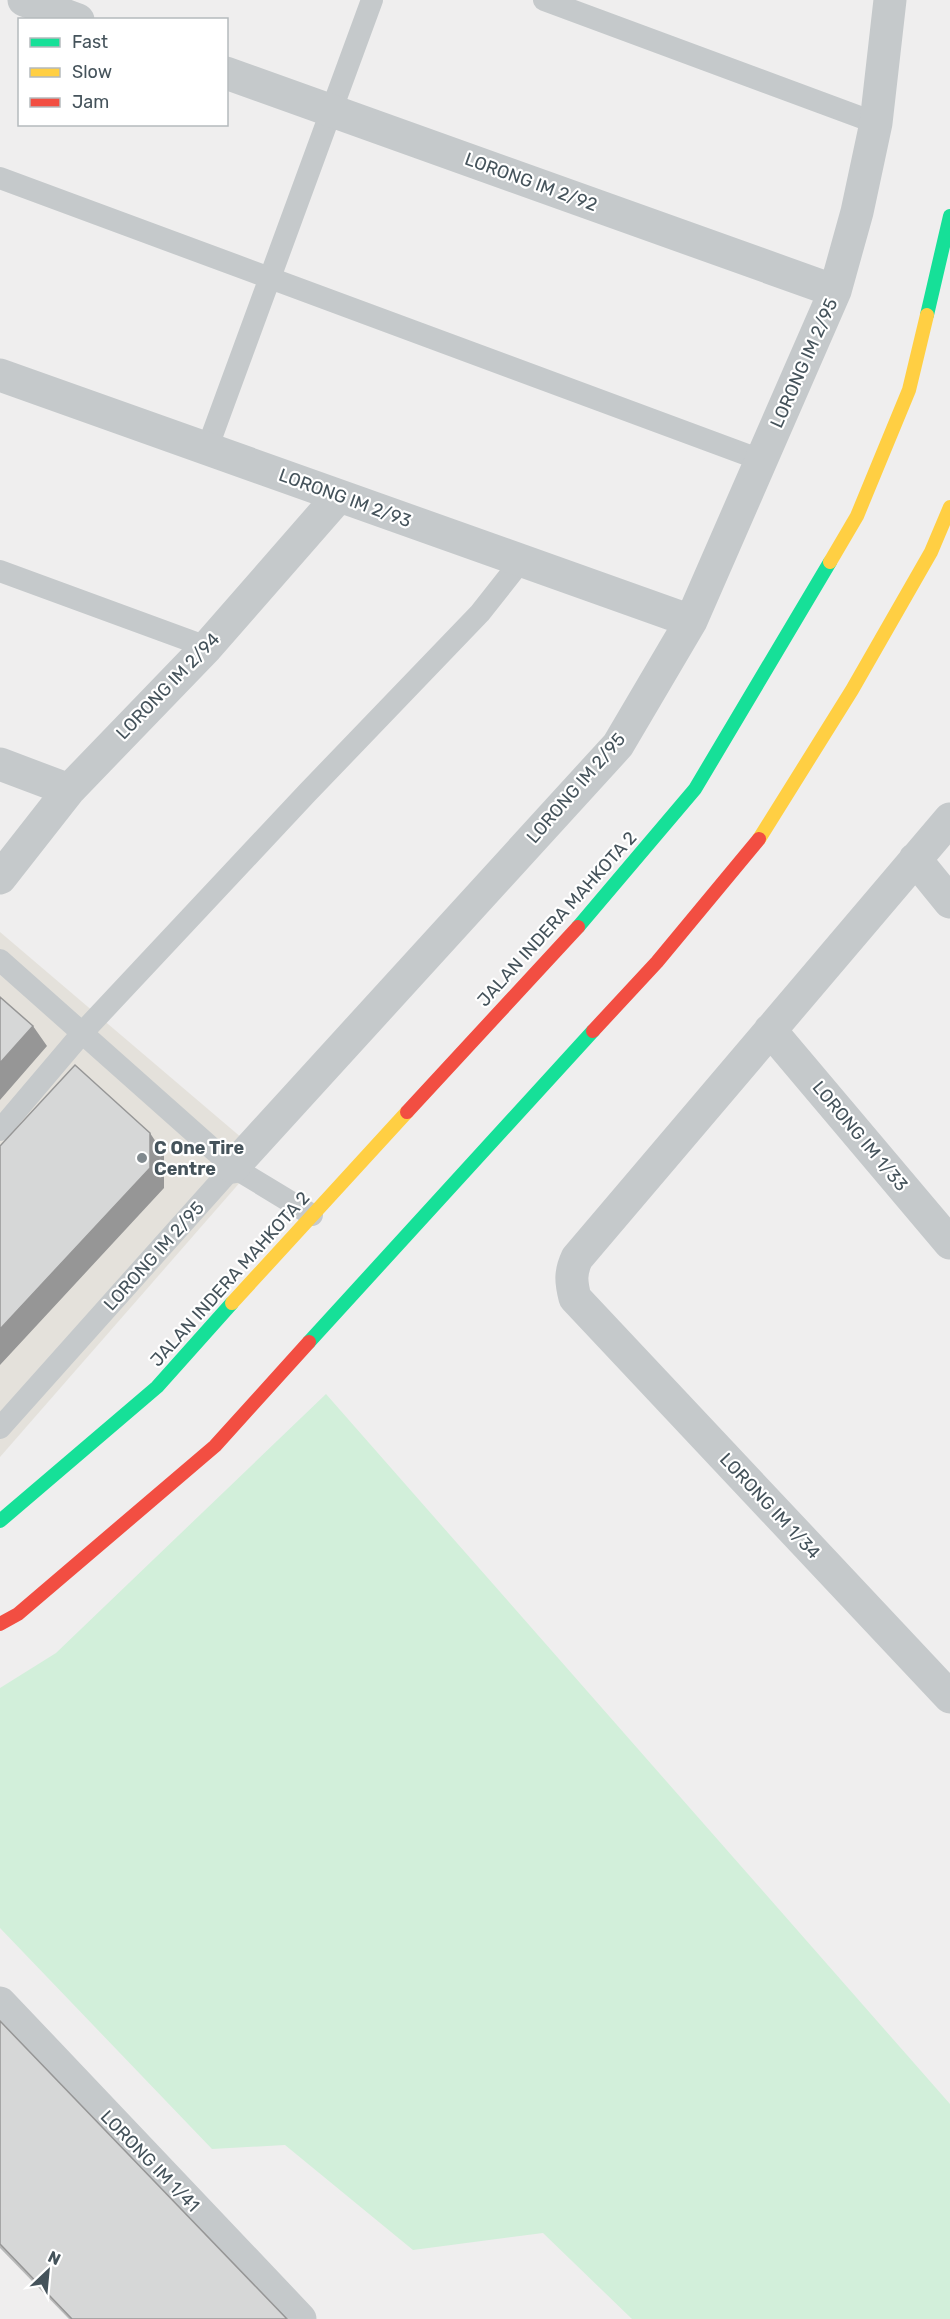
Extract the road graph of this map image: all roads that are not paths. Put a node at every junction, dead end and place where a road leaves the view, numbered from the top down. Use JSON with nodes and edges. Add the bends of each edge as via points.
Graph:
{"nodes":[{"id":1,"x":24,"y":0,"type":"edge"},
{"id":2,"x":372,"y":0,"type":"edge"},
{"id":3,"x":544,"y":0,"type":"edge"},
{"id":4,"x":890,"y":0,"type":"edge"},
{"id":5,"x":73,"y":18,"type":"edge"},
{"id":6,"x":228,"y":74,"type":"edge"},
{"id":7,"x":332,"y":110,"type":"junction"},
{"id":8,"x":876,"y":123,"type":"junction"},
{"id":9,"x":0,"y":178,"type":"edge"},
{"id":10,"x":950,"y":216,"type":"edge"},
{"id":11,"x":269,"y":278,"type":"junction"},
{"id":12,"x":835,"y":291,"type":"junction"},
{"id":13,"x":0,"y":375,"type":"edge"},
{"id":14,"x":207,"y":449,"type":"junction"},
{"id":15,"x":761,"y":460,"type":"junction"},
{"id":16,"x":339,"y":496,"type":"junction"},
{"id":17,"x":950,"y":507,"type":"edge"},
{"id":18,"x":521,"y":561,"type":"junction"},
{"id":19,"x":0,"y":571,"type":"edge"},
{"id":20,"x":691,"y":621,"type":"junction"},
{"id":21,"x":207,"y":647,"type":"junction"},
{"id":22,"x":0,"y":764,"type":"edge"},
{"id":23,"x":69,"y":790,"type":"junction"},
{"id":24,"x":950,"y":819,"type":"edge"},
{"id":25,"x":915,"y":859,"type":"junction"},
{"id":26,"x":0,"y":878,"type":"edge"},
{"id":27,"x":950,"y":902,"type":"edge"},
{"id":28,"x":0,"y":960,"type":"edge"},
{"id":29,"x":770,"y":1030,"type":"junction"},
{"id":30,"x":83,"y":1032,"type":"junction"},
{"id":31,"x":0,"y":1130,"type":"edge"},
{"id":32,"x":233,"y":1167,"type":"junction"},
{"id":33,"x":312,"y":1215,"type":"junction"},
{"id":34,"x":950,"y":1243,"type":"edge"},
{"id":35,"x":0,"y":1428,"type":"edge"},
{"id":36,"x":0,"y":1521,"type":"edge"},
{"id":37,"x":0,"y":1624,"type":"edge"},
{"id":38,"x":950,"y":1697,"type":"edge"},
{"id":39,"x":0,"y":2003,"type":"edge"},
{"id":40,"x":300,"y":2319,"type":"edge"}],
"edges":[{"from":1,"to":5,"type":"street"},
{"from":2,"to":7,"type":"lane"},
{"from":3,"to":8,"type":"lane"},
{"from":4,"to":8,"type":"street","name":"LORONG IM 2/95"},
{"from":6,"to":7,"type":"street","name":"LORONG IM 2/92"},
{"from":7,"to":11,"type":"lane"},
{"from":7,"to":12,"type":"street","name":"LORONG IM 2/92"},
{"from":8,"to":12,"type":"street","name":"LORONG IM 2/95"},
{"from":9,"to":11,"type":"lane"},
{"from":10,"to":33,"type":"street","name":"JALAN INDERA MAHKOTA 2","via":[[909,390],[857,516],[695,789],[595,908]]},
{"from":11,"to":14,"type":"lane"},
{"from":11,"to":15,"type":"lane"},
{"from":12,"to":15,"type":"street","name":"LORONG IM 2/95"},
{"from":13,"to":14,"type":"street","name":"LORONG IM 2/93"},
{"from":14,"to":16,"type":"street","name":"LORONG IM 2/93"},
{"from":15,"to":20,"type":"street","name":"LORONG IM 2/95"},
{"from":16,"to":18,"type":"street","name":"LORONG IM 2/93"},
{"from":16,"to":21,"type":"street","name":"LORONG IM 2/94"},
{"from":17,"to":37,"type":"street","via":[[931,552],[762,837],[657,962],[215,1446],[18,1614]]},
{"from":18,"to":20,"type":"street","name":"LORONG IM 2/93"},
{"from":18,"to":30,"type":"lane","via":[[480,613]]},
{"from":19,"to":21,"type":"lane"},
{"from":20,"to":32,"type":"street","name":"LORONG IM 2/95","via":[[618,745]]},
{"from":21,"to":23,"type":"street","name":"LORONG IM 2/94"},
{"from":22,"to":23,"type":"street"},
{"from":23,"to":26,"type":"street","name":"LORONG IM 2/94"},
{"from":24,"to":25,"type":"street","name":"LORONG IM 1/34"},
{"from":25,"to":27,"type":"street"},
{"from":25,"to":29,"type":"street","name":"LORONG IM 1/34"},
{"from":28,"to":30,"type":"lane"},
{"from":29,"to":34,"type":"street","name":"LORONG IM 1/33"},
{"from":29,"to":38,"type":"street","name":"LORONG IM 1/34","via":[[577,1258],[571,1283],[575,1298]]},
{"from":30,"to":31,"type":"lane"},
{"from":30,"to":32,"type":"lane"},
{"from":32,"to":33,"type":"lane"},
{"from":32,"to":35,"type":"lane","name":"LORONG IM 2/95"},
{"from":33,"to":36,"type":"street","name":"JALAN INDERA MAHKOTA 2","via":[[157,1388]]},
{"from":39,"to":40,"type":"street","name":"LORONG IM 1/41"}]}
